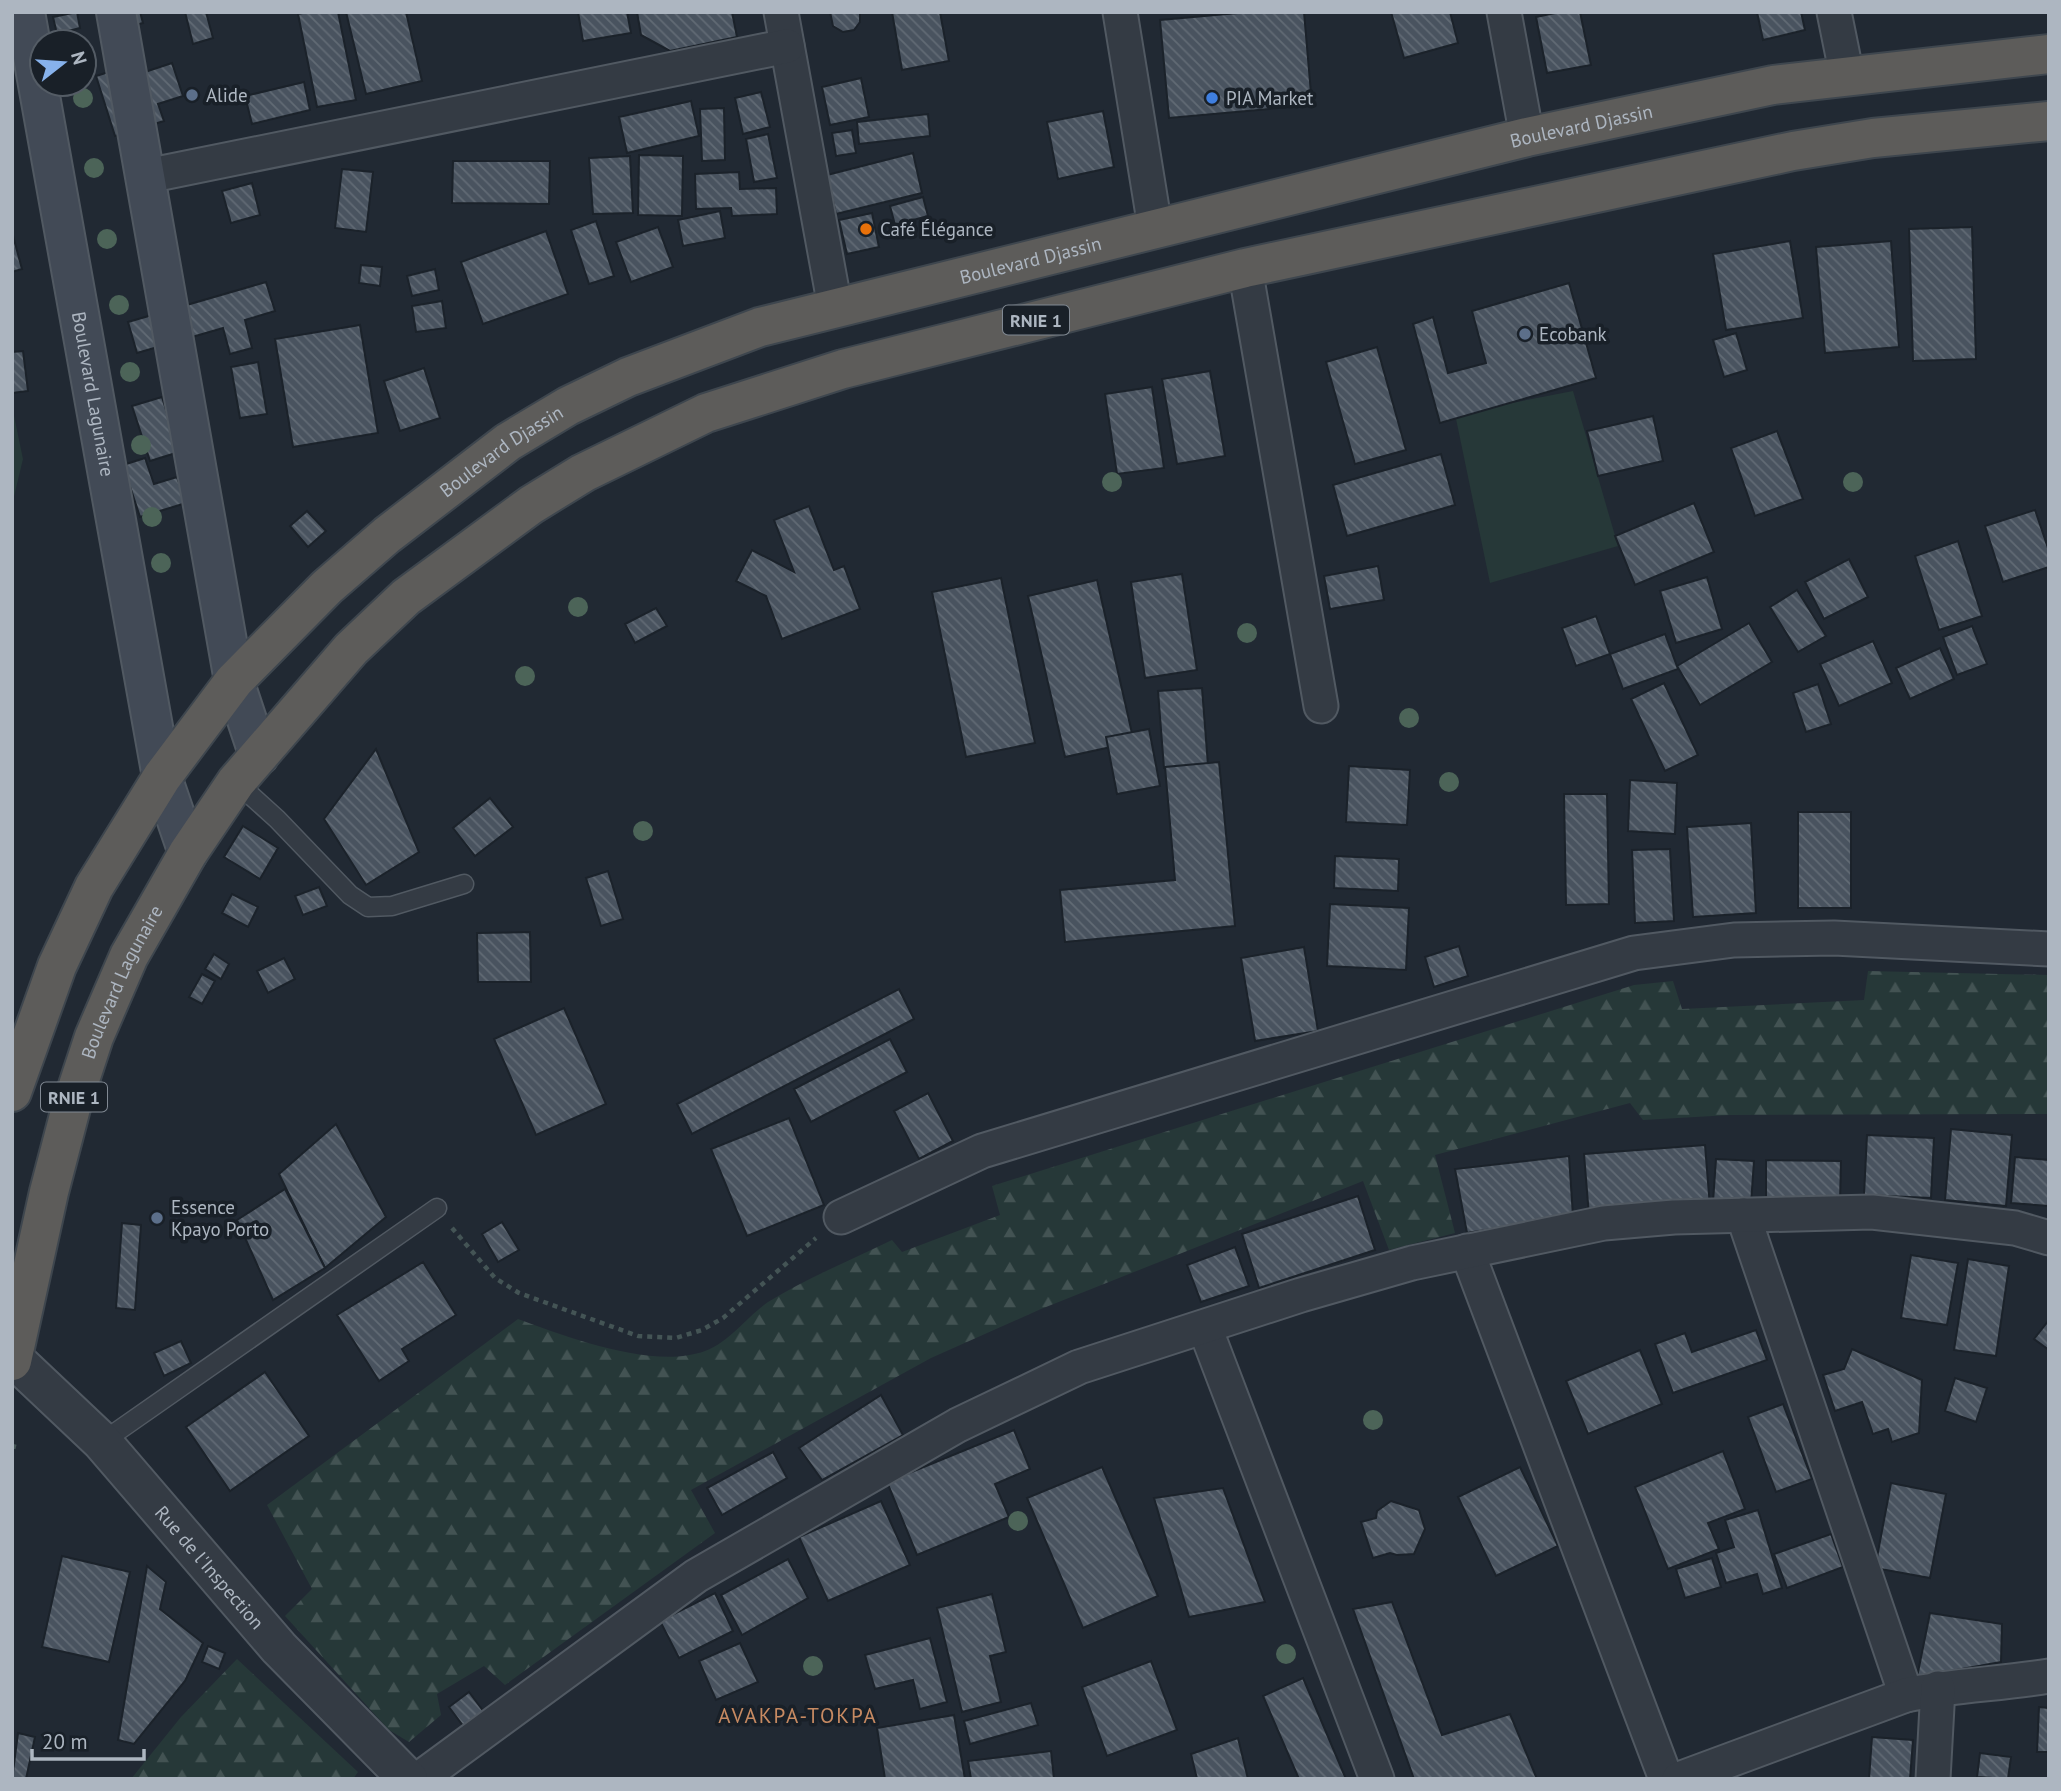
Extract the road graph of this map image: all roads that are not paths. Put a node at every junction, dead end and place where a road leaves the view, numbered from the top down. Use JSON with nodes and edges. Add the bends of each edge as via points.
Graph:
{"nodes":[{"id":1,"x":116,"y":12,"type":"edge"},
{"id":2,"x":781,"y":12,"type":"edge"},
{"id":3,"x":1120,"y":12,"type":"edge"},
{"id":4,"x":1504,"y":12,"type":"edge"},
{"id":5,"x":1834,"y":12,"type":"edge"},
{"id":6,"x":21,"y":15,"type":"edge"},
{"id":7,"x":787,"y":46,"type":"junction"},
{"id":8,"x":2049,"y":54,"type":"edge"},
{"id":9,"x":1847,"y":76,"type":"junction"},
{"id":10,"x":2049,"y":121,"type":"edge"},
{"id":11,"x":1527,"y":136,"type":"junction"},
{"id":12,"x":147,"y":176,"type":"junction"},
{"id":13,"x":1155,"y":227,"type":"junction"},
{"id":14,"x":1245,"y":268,"type":"junction"},
{"id":15,"x":835,"y":307,"type":"junction"},
{"id":16,"x":234,"y":681,"type":"junction"},
{"id":17,"x":1321,"y":706,"type":"dead end"},
{"id":18,"x":247,"y":769,"type":"junction"},
{"id":19,"x":162,"y":777,"type":"junction"},
{"id":20,"x":188,"y":853,"type":"junction"},
{"id":21,"x":464,"y":884,"type":"dead end"},
{"id":22,"x":2049,"y":949,"type":"edge"},
{"id":23,"x":12,"y":1091,"type":"edge"},
{"id":24,"x":437,"y":1208,"type":"road end"},
{"id":25,"x":1742,"y":1215,"type":"junction"},
{"id":26,"x":841,"y":1217,"type":"road end"},
{"id":27,"x":2049,"y":1238,"type":"edge"},
{"id":28,"x":1467,"y":1251,"type":"junction"},
{"id":29,"x":1205,"y":1328,"type":"junction"},
{"id":30,"x":13,"y":1359,"type":"edge"},
{"id":31,"x":102,"y":1442,"type":"junction"},
{"id":32,"x":2049,"y":1676,"type":"edge"},
{"id":33,"x":1938,"y":1688,"type":"junction"},
{"id":34,"x":1906,"y":1695,"type":"junction"},
{"id":35,"x":408,"y":1779,"type":"edge"},
{"id":36,"x":419,"y":1779,"type":"edge"},
{"id":37,"x":1377,"y":1779,"type":"edge"},
{"id":38,"x":1666,"y":1779,"type":"edge"},
{"id":39,"x":1679,"y":1779,"type":"edge"},
{"id":40,"x":1933,"y":1779,"type":"edge"}],
"edges":[{"from":1,"to":12,"type":"main road"},
{"from":2,"to":7,"type":"street"},
{"from":3,"to":13,"type":"street"},
{"from":4,"to":11,"type":"street"},
{"from":5,"to":9,"type":"street"},
{"from":6,"to":19,"type":"main road","name":"Boulevard Lagunaire"},
{"from":7,"to":12,"type":"street"},
{"from":7,"to":15,"type":"street"},
{"from":8,"to":9,"type":"highway","name":"Boulevard Djassin","number":"RNIE 1"},
{"from":9,"to":11,"type":"highway","name":"Boulevard Djassin","number":"RNIE 1","via":[[1773,85]]},
{"from":10,"to":14,"type":"highway","number":"RNIE 1","via":[[1872,138],[1793,151]]},
{"from":11,"to":13,"type":"highway","name":"Boulevard Djassin","number":"RNIE 1"},
{"from":12,"to":16,"type":"main road"},
{"from":13,"to":15,"type":"highway","name":"Boulevard Djassin","number":"RNIE 1"},
{"from":14,"to":17,"type":"street"},
{"from":14,"to":18,"type":"highway","number":"RNIE 1","via":[[777,388],[644,441],[531,505],[406,597],[351,649]]},
{"from":15,"to":16,"type":"highway","name":"Boulevard Djassin","number":"RNIE 1","via":[[760,327],[628,377],[508,442],[387,534]]},
{"from":16,"to":18,"type":"main road"},
{"from":16,"to":19,"type":"highway","name":"Boulevard Djassin","number":"RNIE 1"},
{"from":18,"to":20,"type":"highway","number":"RNIE 1"},
{"from":18,"to":21,"type":"lane","via":[[277,819],[350,895],[368,907],[392,906]]},
{"from":19,"to":20,"type":"main road","name":"Boulevard Lagunaire"},
{"from":19,"to":23,"type":"highway","number":"RNIE 1","via":[[94,887],[57,966]]},
{"from":20,"to":30,"type":"highway","name":"Boulevard Lagunaire","number":"RNIE 1","via":[[130,956],[90,1048],[49,1192]]},
{"from":22,"to":26,"type":"street","via":[[1834,938],[1734,940],[1634,953],[982,1151]]},
{"from":24,"to":31,"type":"lane"},
{"from":25,"to":27,"type":"street","via":[[1872,1212],[2015,1228]]},
{"from":25,"to":28,"type":"street","via":[[1604,1223]]},
{"from":25,"to":34,"type":"street"},
{"from":28,"to":29,"type":"street","via":[[1314,1292]]},
{"from":28,"to":38,"type":"street"},
{"from":29,"to":36,"type":"street","via":[[1079,1367],[946,1432],[696,1576]]},
{"from":29,"to":37,"type":"street"},
{"from":30,"to":31,"type":"street","name":"Rue de l'Inspection"},
{"from":31,"to":35,"type":"street","name":"Rue de l'Inspection","via":[[279,1648]]},
{"from":32,"to":33,"type":"street"},
{"from":33,"to":34,"type":"street"},
{"from":33,"to":40,"type":"street"},
{"from":34,"to":39,"type":"street"}]}
